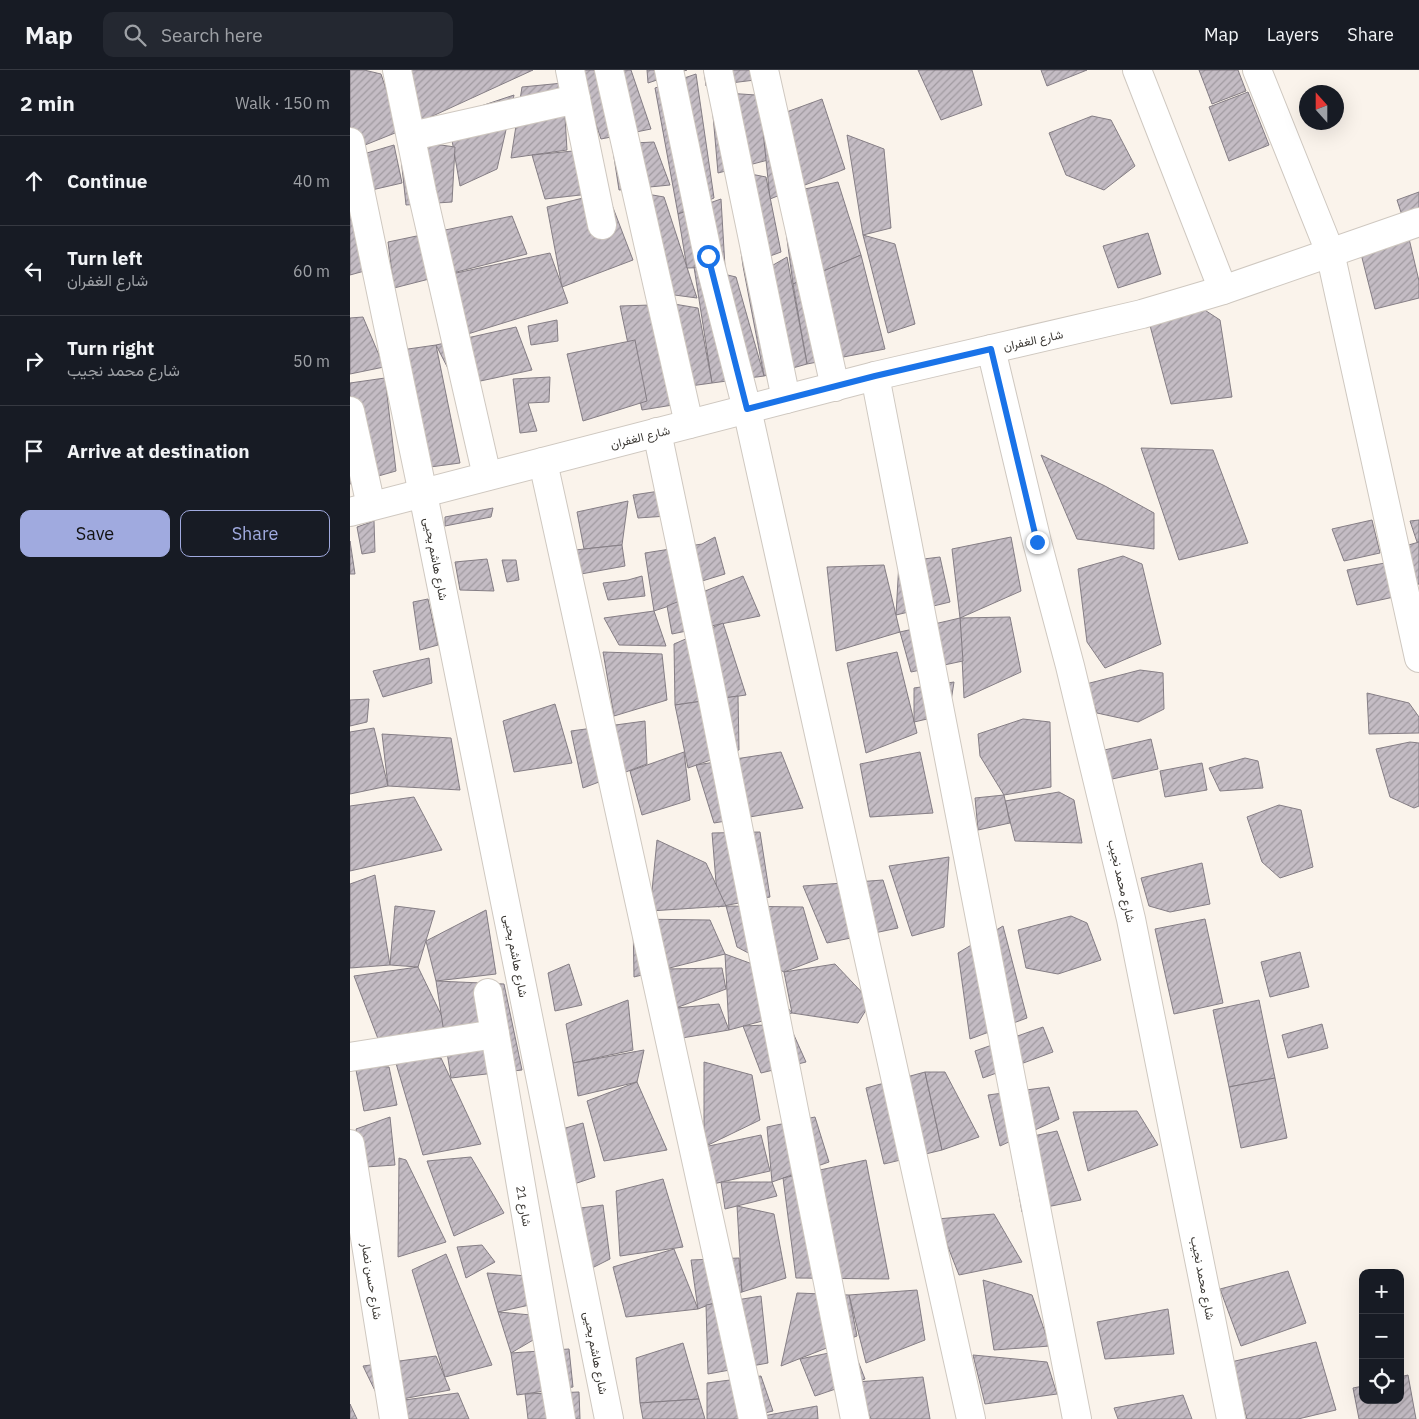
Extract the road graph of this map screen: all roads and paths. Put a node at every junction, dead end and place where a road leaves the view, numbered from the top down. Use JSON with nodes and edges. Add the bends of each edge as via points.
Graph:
{"nodes":[{"id":1,"x":397,"y":70,"type":"edge"},
{"id":2,"x":570,"y":70,"type":"edge"},
{"id":3,"x":609,"y":70,"type":"edge"},
{"id":4,"x":669,"y":70,"type":"edge"},
{"id":5,"x":718,"y":70,"type":"edge"},
{"id":6,"x":764,"y":70,"type":"edge"},
{"id":7,"x":1137,"y":70,"type":"edge"},
{"id":8,"x":1257,"y":70,"type":"edge"},
{"id":9,"x":576,"y":99,"type":"junction"},
{"id":10,"x":412,"y":136,"type":"junction"},
{"id":11,"x":350,"y":142,"type":"edge"},
{"id":12,"x":1419,"y":222,"type":"edge"},
{"id":13,"x":602,"y":225,"type":"dead end"},
{"id":14,"x":1330,"y":252,"type":"junction"},
{"id":15,"x":1223,"y":290,"type":"junction"},
{"id":16,"x":991,"y":349,"type":"junction"},
{"id":17,"x":875,"y":376,"type":"junction"},
{"id":18,"x":835,"y":387,"type":"junction"},
{"id":19,"x":786,"y":399,"type":"junction"},
{"id":20,"x":747,"y":409,"type":"junction"},
{"id":21,"x":350,"y":412,"type":"edge"},
{"id":22,"x":689,"y":424,"type":"junction"},
{"id":23,"x":657,"y":432,"type":"junction"},
{"id":24,"x":544,"y":462,"type":"junction"},
{"id":25,"x":487,"y":476,"type":"junction"},
{"id":26,"x":423,"y":494,"type":"junction"},
{"id":27,"x":360,"y":509,"type":"edge"},
{"id":28,"x":1419,"y":658,"type":"edge"},
{"id":29,"x":488,"y":993,"type":"dead end"},
{"id":30,"x":495,"y":1034,"type":"junction"},
{"id":31,"x":350,"y":1057,"type":"edge"},
{"id":32,"x":350,"y":1144,"type":"edge"},
{"id":33,"x":394,"y":1419,"type":"edge"},
{"id":34,"x":561,"y":1419,"type":"edge"},
{"id":35,"x":609,"y":1419,"type":"edge"},
{"id":36,"x":753,"y":1419,"type":"edge"},
{"id":37,"x":855,"y":1419,"type":"edge"},
{"id":38,"x":971,"y":1419,"type":"edge"},
{"id":39,"x":1077,"y":1419,"type":"edge"},
{"id":40,"x":1231,"y":1419,"type":"edge"}],
"edges":[{"from":1,"to":10,"type":"street"},
{"from":2,"to":9,"type":"street"},
{"from":3,"to":22,"type":"street"},
{"from":4,"to":20,"type":"street","via":[[708,256]]},
{"from":5,"to":19,"type":"street"},
{"from":6,"to":18,"type":"street"},
{"from":7,"to":15,"type":"street"},
{"from":8,"to":14,"type":"street"},
{"from":9,"to":10,"type":"street"},
{"from":9,"to":13,"type":"street"},
{"from":10,"to":25,"type":"street"},
{"from":11,"to":26,"type":"street","name":"شارع هاشم يحيى"},
{"from":12,"to":14,"type":"street","name":"شارع الغفران"},
{"from":14,"to":15,"type":"street","name":"شارع الغفران"},
{"from":14,"to":28,"type":"street"},
{"from":15,"to":16,"type":"street","name":"شارع الغفران","via":[[1142,314]]},
{"from":16,"to":17,"type":"street","name":"شارع الغفران"},
{"from":16,"to":40,"type":"street","name":"شارع محمد نجيب","via":[[1131,919]]},
{"from":17,"to":18,"type":"street","name":"شارع الغفران"},
{"from":17,"to":39,"type":"street"},
{"from":18,"to":19,"type":"street","name":"شارع الغفران"},
{"from":19,"to":20,"type":"street","name":"شارع الغفران"},
{"from":20,"to":22,"type":"street","name":"شارع الغفران"},
{"from":20,"to":38,"type":"street"},
{"from":21,"to":27,"type":"street"},
{"from":22,"to":23,"type":"street","name":"شارع الغفران"},
{"from":23,"to":24,"type":"street","name":"شارع الغفران"},
{"from":23,"to":37,"type":"street"},
{"from":24,"to":25,"type":"street","name":"شارع الغفران"},
{"from":24,"to":36,"type":"street"},
{"from":25,"to":26,"type":"street","name":"شارع الغفران"},
{"from":26,"to":27,"type":"street","name":"شارع الغفران"},
{"from":26,"to":35,"type":"street","name":"شارع هاشم يحيى"},
{"from":29,"to":30,"type":"street","name":"شارع 21"},
{"from":30,"to":31,"type":"street"},
{"from":30,"to":34,"type":"street","name":"شارع 21"},
{"from":32,"to":33,"type":"street","name":"شارع حسن نصار"}]}
